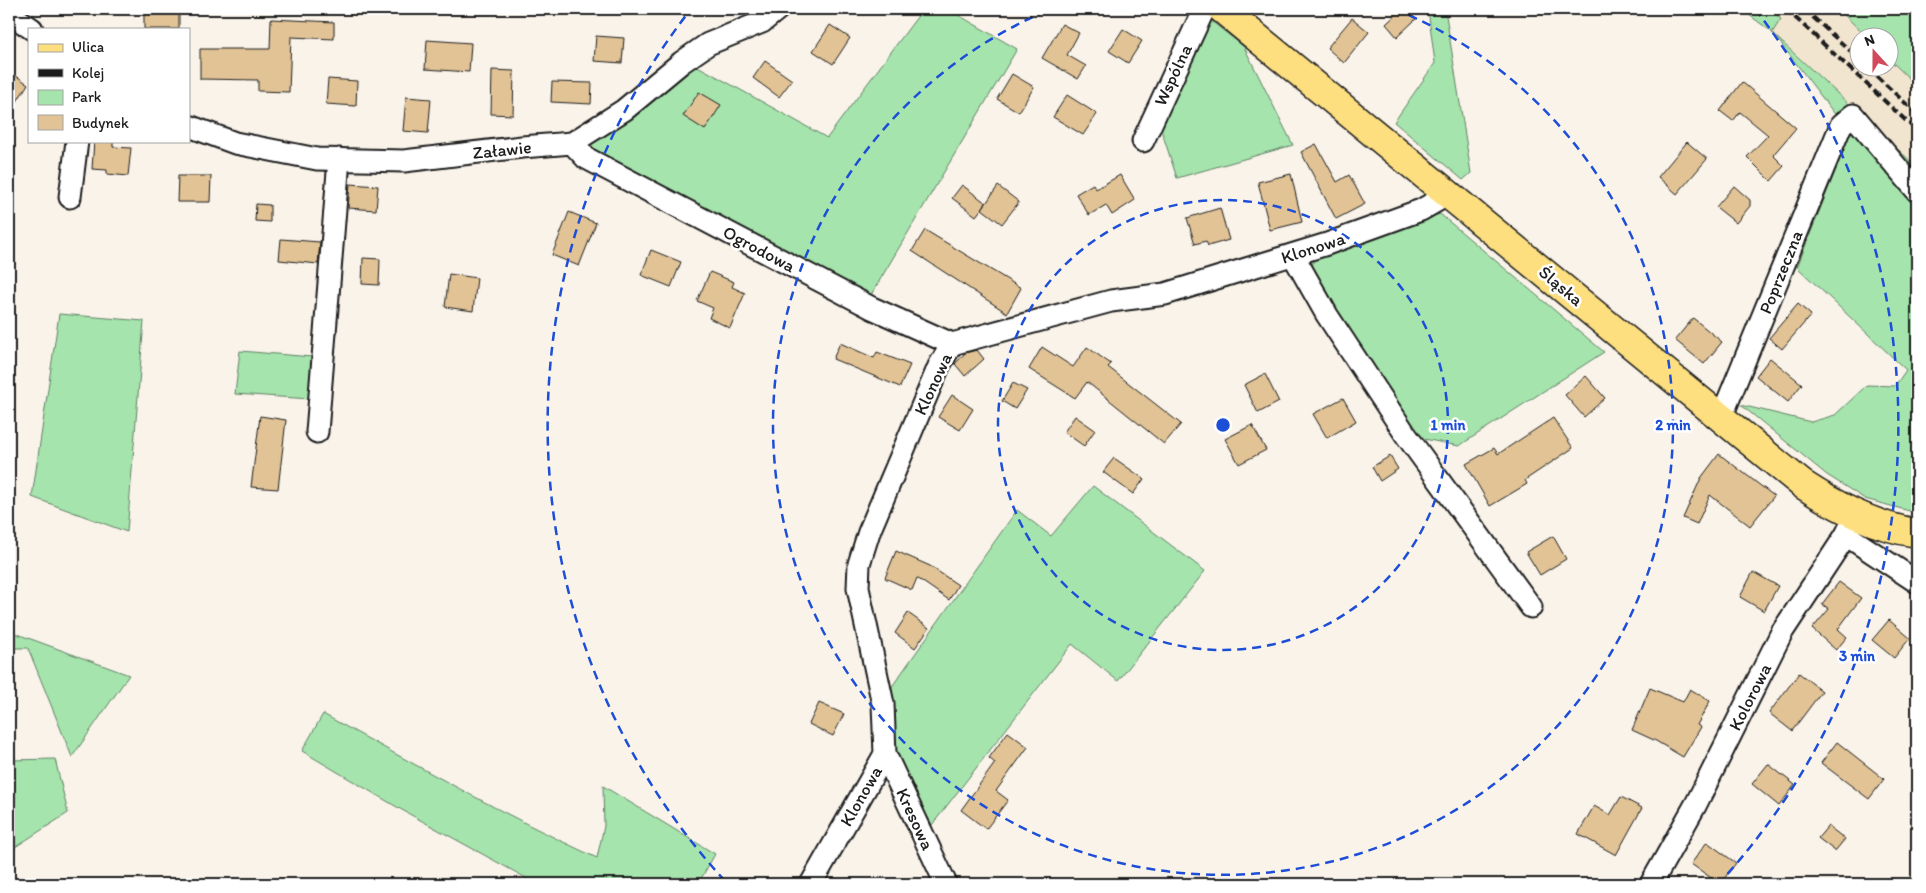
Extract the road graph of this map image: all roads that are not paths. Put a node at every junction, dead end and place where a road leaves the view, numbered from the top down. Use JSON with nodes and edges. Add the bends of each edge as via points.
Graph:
{"nodes":[{"id":1,"x":778,"y":9,"type":"edge"},
{"id":2,"x":1204,"y":9,"type":"edge"},
{"id":3,"x":1222,"y":9,"type":"edge"},
{"id":4,"x":9,"y":13,"type":"edge"},
{"id":5,"x":31,"y":28,"type":"edge"},
{"id":6,"x":190,"y":126,"type":"edge"},
{"id":7,"x":1143,"y":141,"type":"dead end"},
{"id":8,"x":77,"y":142,"type":"edge"},
{"id":9,"x":572,"y":143,"type":"junction"},
{"id":10,"x":339,"y":159,"type":"junction"},
{"id":11,"x":1917,"y":191,"type":"edge"},
{"id":12,"x":1450,"y":194,"type":"junction"},
{"id":13,"x":70,"y":197,"type":"dead end"},
{"id":14,"x":1293,"y":255,"type":"junction"},
{"id":15,"x":952,"y":344,"type":"junction"},
{"id":16,"x":1721,"y":418,"type":"junction"},
{"id":17,"x":317,"y":432,"type":"dead end"},
{"id":18,"x":1851,"y":524,"type":"junction"},
{"id":19,"x":1917,"y":533,"type":"edge"},
{"id":20,"x":1917,"y":582,"type":"edge"},
{"id":21,"x":1531,"y":607,"type":"dead end"},
{"id":22,"x":885,"y":754,"type":"junction"},
{"id":23,"x":811,"y":884,"type":"edge"},
{"id":24,"x":946,"y":884,"type":"edge"},
{"id":25,"x":1651,"y":884,"type":"edge"}],
"edges":[{"from":1,"to":9,"type":"street","name":"Załawie","via":[[762,22],[708,44],[624,110]]},
{"from":2,"to":7,"type":"street","name":"Wspólna"},
{"from":3,"to":12,"type":"main road","name":"Śląska"},
{"from":4,"to":5,"type":"street"},
{"from":6,"to":10,"type":"street","name":"Załawie","via":[[235,143],[317,159]]},
{"from":8,"to":13,"type":"street"},
{"from":9,"to":10,"type":"street","name":"Załawie","via":[[404,161]]},
{"from":9,"to":15,"type":"street","name":"Ogrodowa","via":[[586,158],[872,308]]},
{"from":10,"to":17,"type":"street"},
{"from":11,"to":16,"type":"street","name":"Poprzeczna","via":[[1853,115],[1840,125]]},
{"from":12,"to":14,"type":"street","name":"Klonowa","via":[[1421,210]]},
{"from":12,"to":16,"type":"main road","name":"Śląska"},
{"from":14,"to":15,"type":"street","name":"Klonowa","via":[[1165,294],[1111,301]]},
{"from":14,"to":21,"type":"street","via":[[1327,314],[1406,435]]},
{"from":15,"to":22,"type":"street","name":"Klonowa","via":[[939,366],[869,532],[859,564],[858,588],[883,704]]},
{"from":16,"to":18,"type":"main road","name":"Śląska","via":[[1802,484],[1827,500]]},
{"from":18,"to":19,"type":"main road","name":"Śląska","via":[[1880,524]]},
{"from":18,"to":20,"type":"street"},
{"from":18,"to":25,"type":"street","name":"Kolorowa","via":[[1782,632],[1696,804]]},
{"from":22,"to":23,"type":"street","name":"Klonowa"},
{"from":22,"to":24,"type":"street","name":"Kresowa"}]}
